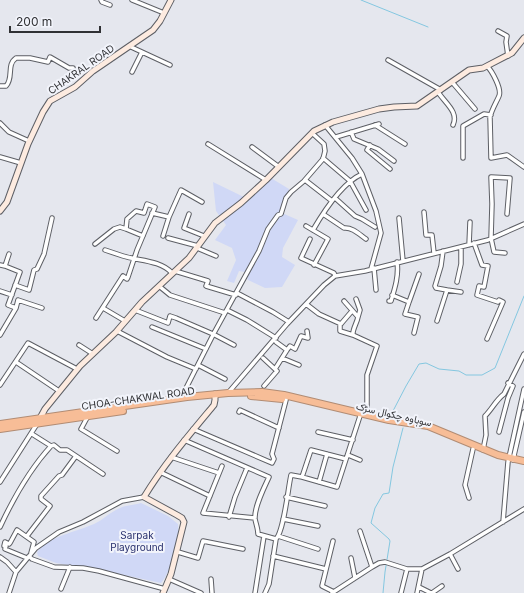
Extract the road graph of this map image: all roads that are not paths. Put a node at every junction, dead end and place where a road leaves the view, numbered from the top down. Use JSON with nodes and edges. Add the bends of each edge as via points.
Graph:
{"nodes":[{"id":1,"x":101,"y":0,"type":"edge"},
{"id":2,"x":132,"y":0,"type":"edge"},
{"id":3,"x":171,"y":0,"type":"edge"},
{"id":4,"x":110,"y":5,"type":"dead end"},
{"id":5,"x":164,"y":13,"type":"junction"},
{"id":6,"x":498,"y":31,"type":"dead end"},
{"id":7,"x":524,"y":38,"type":"edge"},
{"id":8,"x":129,"y":46,"type":"junction"},
{"id":9,"x":142,"y":52,"type":"junction"},
{"id":10,"x":508,"y":56,"type":"junction"},
{"id":11,"x":388,"y":60,"type":"dead end"},
{"id":12,"x":170,"y":65,"type":"dead end"},
{"id":13,"x":487,"y":66,"type":"junction"},
{"id":14,"x":73,"y":68,"type":"dead end"},
{"id":15,"x":132,"y":72,"type":"dead end"},
{"id":16,"x":452,"y":82,"type":"junction"},
{"id":17,"x":0,"y":86,"type":"edge"},
{"id":18,"x":440,"y":91,"type":"junction"},
{"id":19,"x":475,"y":109,"type":"dead end"},
{"id":20,"x":491,"y":115,"type":"junction"},
{"id":21,"x":0,"y":123,"type":"edge"},
{"id":22,"x":325,"y":125,"type":"junction"},
{"id":23,"x":453,"y":125,"type":"dead end"},
{"id":24,"x":351,"y":132,"type":"junction"},
{"id":25,"x":312,"y":133,"type":"junction"},
{"id":26,"x":336,"y":137,"type":"junction"},
{"id":27,"x":29,"y":141,"type":"junction"},
{"id":28,"x":208,"y":144,"type":"dead end"},
{"id":29,"x":405,"y":144,"type":"dead end"},
{"id":30,"x":370,"y":145,"type":"junction"},
{"id":31,"x":252,"y":147,"type":"dead end"},
{"id":32,"x":0,"y":158,"type":"edge"},
{"id":33,"x":323,"y":158,"type":"junction"},
{"id":34,"x":463,"y":158,"type":"dead end"},
{"id":35,"x":394,"y":161,"type":"dead end"},
{"id":36,"x":21,"y":163,"type":"junction"},
{"id":37,"x":279,"y":167,"type":"junction"},
{"id":38,"x":524,"y":167,"type":"edge"},
{"id":39,"x":390,"y":169,"type":"dead end"},
{"id":40,"x":362,"y":174,"type":"junction"},
{"id":41,"x":266,"y":180,"type":"junction"},
{"id":42,"x":305,"y":180,"type":"junction"},
{"id":43,"x":350,"y":181,"type":"junction"},
{"id":44,"x":334,"y":200,"type":"junction"},
{"id":45,"x":202,"y":202,"type":"dead end"},
{"id":46,"x":366,"y":210,"type":"dead end"},
{"id":47,"x":0,"y":211,"type":"edge"},
{"id":48,"x":424,"y":212,"type":"dead end"},
{"id":49,"x":152,"y":213,"type":"junction"},
{"id":50,"x":189,"y":214,"type":"dead end"},
{"id":51,"x":323,"y":214,"type":"junction"},
{"id":52,"x":508,"y":214,"type":"dead end"},
{"id":53,"x":169,"y":217,"type":"junction"},
{"id":54,"x":52,"y":218,"type":"dead end"},
{"id":55,"x":399,"y":218,"type":"dead end"},
{"id":56,"x":470,"y":222,"type":"dead end"},
{"id":57,"x":524,"y":224,"type":"edge"},
{"id":58,"x":306,"y":226,"type":"dead end"},
{"id":59,"x":375,"y":227,"type":"dead end"},
{"id":60,"x":126,"y":229,"type":"junction"},
{"id":61,"x":313,"y":230,"type":"junction"},
{"id":62,"x":143,"y":236,"type":"junction"},
{"id":63,"x":162,"y":236,"type":"dead end"},
{"id":64,"x":204,"y":236,"type":"junction"},
{"id":65,"x":168,"y":238,"type":"dead end"},
{"id":66,"x":491,"y":238,"type":"junction"},
{"id":67,"x":310,"y":239,"type":"dead end"},
{"id":68,"x":366,"y":239,"type":"dead end"},
{"id":69,"x":474,"y":243,"type":"junction"},
{"id":70,"x":95,"y":244,"type":"dead end"},
{"id":71,"x":469,"y":245,"type":"junction"},
{"id":72,"x":197,"y":247,"type":"junction"},
{"id":73,"x":461,"y":247,"type":"junction"},
{"id":74,"x":105,"y":250,"type":"dead end"},
{"id":75,"x":443,"y":251,"type":"junction"},
{"id":76,"x":434,"y":253,"type":"junction"},
{"id":77,"x":505,"y":253,"type":"dead end"},
{"id":78,"x":10,"y":254,"type":"dead end"},
{"id":79,"x":216,"y":256,"type":"dead end"},
{"id":80,"x":135,"y":259,"type":"junction"},
{"id":81,"x":402,"y":261,"type":"junction"},
{"id":82,"x":397,"y":262,"type":"junction"},
{"id":83,"x":0,"y":264,"type":"edge"},
{"id":84,"x":314,"y":265,"type":"junction"},
{"id":85,"x":5,"y":266,"type":"junction"},
{"id":86,"x":373,"y":268,"type":"junction"},
{"id":87,"x":174,"y":272,"type":"junction"},
{"id":88,"x":418,"y":274,"type":"dead end"},
{"id":89,"x":335,"y":276,"type":"junction"},
{"id":90,"x":457,"y":282,"type":"dead end"},
{"id":91,"x":15,"y":285,"type":"junction"},
{"id":92,"x":159,"y":286,"type":"junction"},
{"id":93,"x":0,"y":290,"type":"edge"},
{"id":94,"x":376,"y":290,"type":"dead end"},
{"id":95,"x":447,"y":290,"type":"junction"},
{"id":96,"x":461,"y":292,"type":"dead end"},
{"id":97,"x":12,"y":294,"type":"junction"},
{"id":98,"x":236,"y":294,"type":"junction"},
{"id":99,"x":392,"y":295,"type":"junction"},
{"id":100,"x":356,"y":300,"type":"dead end"},
{"id":101,"x":344,"y":301,"type":"dead end"},
{"id":102,"x":389,"y":301,"type":"dead end"},
{"id":103,"x":409,"y":302,"type":"junction"},
{"id":104,"x":306,"y":304,"type":"junction"},
{"id":105,"x":16,"y":308,"type":"junction"},
{"id":106,"x":42,"y":308,"type":"dead end"},
{"id":107,"x":102,"y":308,"type":"junction"},
{"id":108,"x":135,"y":310,"type":"junction"},
{"id":109,"x":352,"y":310,"type":"junction"},
{"id":110,"x":226,"y":312,"type":"junction"},
{"id":111,"x":358,"y":317,"type":"junction"},
{"id":112,"x":96,"y":318,"type":"dead end"},
{"id":113,"x":125,"y":321,"type":"junction"},
{"id":114,"x":437,"y":321,"type":"dead end"},
{"id":115,"x":289,"y":322,"type":"junction"},
{"id":116,"x":341,"y":324,"type":"junction"},
{"id":117,"x":152,"y":327,"type":"dead end"},
{"id":118,"x":116,"y":331,"type":"junction"},
{"id":119,"x":307,"y":331,"type":"dead end"},
{"id":120,"x":414,"y":333,"type":"dead end"},
{"id":121,"x":214,"y":334,"type":"junction"},
{"id":122,"x":0,"y":335,"type":"edge"},
{"id":123,"x":353,"y":335,"type":"junction"},
{"id":124,"x":276,"y":338,"type":"junction"},
{"id":125,"x":488,"y":339,"type":"dead end"},
{"id":126,"x":276,"y":342,"type":"dead end"},
{"id":127,"x":79,"y":345,"type":"dead end"},
{"id":128,"x":234,"y":345,"type":"dead end"},
{"id":129,"x":206,"y":349,"type":"junction"},
{"id":130,"x":287,"y":350,"type":"junction"},
{"id":131,"x":93,"y":354,"type":"junction"},
{"id":132,"x":524,"y":354,"type":"edge"},
{"id":133,"x":263,"y":358,"type":"dead end"},
{"id":134,"x":282,"y":358,"type":"junction"},
{"id":135,"x":522,"y":360,"type":"edge"},
{"id":136,"x":16,"y":362,"type":"junction"},
{"id":137,"x":299,"y":365,"type":"dead end"},
{"id":138,"x":197,"y":367,"type":"junction"},
{"id":139,"x":77,"y":369,"type":"junction"},
{"id":140,"x":275,"y":369,"type":"junction"},
{"id":141,"x":225,"y":379,"type":"dead end"},
{"id":142,"x":508,"y":383,"type":"junction"},
{"id":143,"x":0,"y":385,"type":"edge"},
{"id":144,"x":264,"y":386,"type":"dead end"},
{"id":145,"x":524,"y":389,"type":"edge"},
{"id":146,"x":59,"y":391,"type":"junction"},
{"id":147,"x":228,"y":393,"type":"junction"},
{"id":148,"x":215,"y":396,"type":"junction"},
{"id":149,"x":181,"y":398,"type":"junction"},
{"id":150,"x":283,"y":399,"type":"junction"},
{"id":151,"x":239,"y":412,"type":"dead end"},
{"id":152,"x":524,"y":412,"type":"edge"},
{"id":153,"x":367,"y":415,"type":"junction"},
{"id":154,"x":88,"y":416,"type":"junction"},
{"id":155,"x":360,"y":416,"type":"junction"},
{"id":156,"x":39,"y":421,"type":"junction"},
{"id":157,"x":0,"y":424,"type":"edge"},
{"id":158,"x":279,"y":428,"type":"junction"},
{"id":159,"x":0,"y":429,"type":"edge"},
{"id":160,"x":193,"y":429,"type":"junction"},
{"id":161,"x":318,"y":432,"type":"dead end"},
{"id":162,"x":499,"y":432,"type":"dead end"},
{"id":163,"x":32,"y":434,"type":"junction"},
{"id":164,"x":184,"y":440,"type":"junction"},
{"id":165,"x":353,"y":440,"type":"junction"},
{"id":166,"x":51,"y":446,"type":"junction"},
{"id":167,"x":473,"y":449,"type":"junction"},
{"id":168,"x":483,"y":450,"type":"junction"},
{"id":169,"x":117,"y":451,"type":"dead end"},
{"id":170,"x":327,"y":454,"type":"junction"},
{"id":171,"x":76,"y":456,"type":"junction"},
{"id":172,"x":171,"y":457,"type":"junction"},
{"id":173,"x":347,"y":457,"type":"junction"},
{"id":174,"x":360,"y":460,"type":"dead end"},
{"id":175,"x":510,"y":460,"type":"junction"},
{"id":176,"x":524,"y":461,"type":"edge"},
{"id":177,"x":524,"y":464,"type":"edge"},
{"id":178,"x":222,"y":466,"type":"dead end"},
{"id":179,"x":247,"y":468,"type":"junction"},
{"id":180,"x":160,"y":472,"type":"junction"},
{"id":181,"x":219,"y":473,"type":"junction"},
{"id":182,"x":103,"y":474,"type":"dead end"},
{"id":183,"x":302,"y":477,"type":"junction"},
{"id":184,"x":0,"y":482,"type":"edge"},
{"id":185,"x":319,"y":482,"type":"junction"},
{"id":186,"x":210,"y":496,"type":"junction"},
{"id":187,"x":144,"y":497,"type":"junction"},
{"id":188,"x":286,"y":497,"type":"junction"},
{"id":189,"x":469,"y":498,"type":"dead end"},
{"id":190,"x":325,"y":506,"type":"dead end"},
{"id":191,"x":524,"y":509,"type":"edge"},
{"id":192,"x":229,"y":516,"type":"junction"},
{"id":193,"x":255,"y":518,"type":"junction"},
{"id":194,"x":283,"y":518,"type":"junction"},
{"id":195,"x":503,"y":522,"type":"junction"},
{"id":196,"x":318,"y":526,"type":"dead end"},
{"id":197,"x":0,"y":527,"type":"edge"},
{"id":198,"x":360,"y":531,"type":"dead end"},
{"id":199,"x":27,"y":536,"type":"junction"},
{"id":200,"x":264,"y":536,"type":"junction"},
{"id":201,"x":277,"y":537,"type":"junction"},
{"id":202,"x":333,"y":541,"type":"dead end"},
{"id":203,"x":0,"y":549,"type":"edge"},
{"id":204,"x":243,"y":549,"type":"dead end"},
{"id":205,"x":318,"y":549,"type":"dead end"},
{"id":206,"x":5,"y":551,"type":"junction"},
{"id":207,"x":178,"y":552,"type":"junction"},
{"id":208,"x":450,"y":554,"type":"junction"},
{"id":209,"x":29,"y":556,"type":"junction"},
{"id":210,"x":273,"y":556,"type":"junction"},
{"id":211,"x":0,"y":557,"type":"edge"},
{"id":212,"x":351,"y":558,"type":"dead end"},
{"id":213,"x":70,"y":567,"type":"junction"},
{"id":214,"x":372,"y":567,"type":"junction"},
{"id":215,"x":326,"y":569,"type":"junction"},
{"id":216,"x":407,"y":569,"type":"junction"},
{"id":217,"x":422,"y":569,"type":"junction"},
{"id":218,"x":458,"y":569,"type":"dead end"},
{"id":219,"x":16,"y":572,"type":"junction"},
{"id":220,"x":355,"y":578,"type":"junction"},
{"id":221,"x":169,"y":579,"type":"junction"},
{"id":222,"x":211,"y":579,"type":"dead end"},
{"id":223,"x":442,"y":586,"type":"dead end"},
{"id":224,"x":419,"y":587,"type":"junction"},
{"id":225,"x":61,"y":589,"type":"dead end"},
{"id":226,"x":164,"y":591,"type":"edge"},
{"id":227,"x":194,"y":592,"type":"edge"},
{"id":228,"x":9,"y":593,"type":"edge"},
{"id":229,"x":201,"y":593,"type":"edge"},
{"id":230,"x":212,"y":593,"type":"edge"},
{"id":231,"x":255,"y":593,"type":"edge"},
{"id":232,"x":266,"y":593,"type":"edge"},
{"id":233,"x":333,"y":593,"type":"edge"},
{"id":234,"x":401,"y":593,"type":"edge"},
{"id":235,"x":417,"y":593,"type":"edge"},
{"id":236,"x":432,"y":593,"type":"edge"}],
"edges":[{"from":1,"to":4,"type":"street"},
{"from":2,"to":5,"type":"street"},
{"from":3,"to":5,"type":"street","name":"CHAKRAL ROAD"},
{"from":5,"to":8,"type":"street","name":"CHAKRAL ROAD","via":[[153,30]]},
{"from":6,"to":10,"type":"street","via":[[507,36]]},
{"from":7,"to":10,"type":"street"},
{"from":8,"to":9,"type":"street"},
{"from":8,"to":27,"type":"street","name":"CHAKRAL ROAD","via":[[76,86],[50,101]]},
{"from":9,"to":12,"type":"street"},
{"from":9,"to":15,"type":"street"},
{"from":10,"to":13,"type":"street"},
{"from":11,"to":18,"type":"street"},
{"from":13,"to":16,"type":"street","via":[[469,70]]},
{"from":13,"to":20,"type":"street","via":[[500,89]]},
{"from":14,"to":17,"type":"street","via":[[50,57],[48,62],[16,58],[11,64],[8,83],[6,86]]},
{"from":16,"to":18,"type":"street"},
{"from":16,"to":19,"type":"street"},
{"from":18,"to":22,"type":"street","via":[[417,106],[379,109]]},
{"from":18,"to":23,"type":"street","via":[[455,115]]},
{"from":20,"to":34,"type":"street","via":[[484,114],[463,126]]},
{"from":20,"to":38,"type":"street","via":[[491,158],[507,155]]},
{"from":21,"to":27,"type":"street","via":[[9,132]]},
{"from":22,"to":25,"type":"street"},
{"from":22,"to":26,"type":"street"},
{"from":24,"to":26,"type":"street"},
{"from":24,"to":29,"type":"street","via":[[377,124]]},
{"from":24,"to":30,"type":"street","via":[[354,138]]},
{"from":25,"to":33,"type":"street","via":[[324,144]]},
{"from":25,"to":37,"type":"street"},
{"from":26,"to":40,"type":"street"},
{"from":27,"to":36,"type":"street","name":"CHAKRAL ROAD"},
{"from":28,"to":41,"type":"street"},
{"from":30,"to":35,"type":"street"},
{"from":30,"to":39,"type":"street","via":[[367,150]]},
{"from":31,"to":37,"type":"street"},
{"from":32,"to":36,"type":"street"},
{"from":33,"to":42,"type":"street"},
{"from":33,"to":43,"type":"street"},
{"from":36,"to":47,"type":"street","name":"CHAKRAL ROAD","via":[[7,202]]},
{"from":37,"to":41,"type":"street"},
{"from":40,"to":43,"type":"street"},
{"from":40,"to":86,"type":"street","via":[[376,211],[381,234]]},
{"from":41,"to":64,"type":"street","via":[[215,223]]},
{"from":42,"to":44,"type":"street"},
{"from":42,"to":98,"type":"street","via":[[286,198],[281,214],[268,229]]},
{"from":43,"to":44,"type":"street"},
{"from":43,"to":46,"type":"street"},
{"from":44,"to":51,"type":"street"},
{"from":44,"to":59,"type":"street"},
{"from":45,"to":53,"type":"street","via":[[181,190]]},
{"from":48,"to":76,"type":"street","via":[[426,235],[432,235]]},
{"from":49,"to":53,"type":"street"},
{"from":49,"to":60,"type":"street","via":[[155,207],[147,204],[144,213],[136,211],[127,219]]},
{"from":49,"to":62,"type":"street"},
{"from":50,"to":64,"type":"street","via":[[184,228]]},
{"from":51,"to":61,"type":"street"},
{"from":51,"to":68,"type":"street"},
{"from":52,"to":66,"type":"street","via":[[510,178],[490,177]]},
{"from":53,"to":63,"type":"street"},
{"from":54,"to":91,"type":"street","via":[[44,254],[37,269],[34,270],[29,290]]},
{"from":55,"to":81,"type":"street"},
{"from":56,"to":71,"type":"street"},
{"from":57,"to":66,"type":"street"},
{"from":58,"to":61,"type":"street"},
{"from":60,"to":62,"type":"street"},
{"from":60,"to":70,"type":"street","via":[[114,229]]},
{"from":61,"to":84,"type":"street","via":[[328,239]]},
{"from":62,"to":80,"type":"street"},
{"from":64,"to":72,"type":"street"},
{"from":65,"to":72,"type":"street"},
{"from":66,"to":69,"type":"street"},
{"from":66,"to":77,"type":"street","via":[[494,252]]},
{"from":67,"to":84,"type":"street","via":[[301,258]]},
{"from":69,"to":71,"type":"street"},
{"from":69,"to":125,"type":"street","via":[[482,265],[488,266],[484,287],[479,286],[477,295],[503,302]]},
{"from":71,"to":73,"type":"street"},
{"from":72,"to":79,"type":"street"},
{"from":72,"to":87,"type":"street"},
{"from":73,"to":75,"type":"street"},
{"from":73,"to":90,"type":"street"},
{"from":74,"to":80,"type":"street"},
{"from":75,"to":76,"type":"street"},
{"from":75,"to":95,"type":"street","via":[[435,286]]},
{"from":76,"to":81,"type":"street"},
{"from":78,"to":85,"type":"street"},
{"from":80,"to":87,"type":"street"},
{"from":80,"to":107,"type":"street","via":[[127,279],[123,276]]},
{"from":81,"to":82,"type":"street"},
{"from":82,"to":86,"type":"street"},
{"from":82,"to":99,"type":"street"},
{"from":83,"to":85,"type":"street"},
{"from":84,"to":89,"type":"street","via":[[334,273]]},
{"from":85,"to":91,"type":"street","via":[[20,272]]},
{"from":86,"to":89,"type":"street"},
{"from":86,"to":94,"type":"street"},
{"from":87,"to":92,"type":"street"},
{"from":87,"to":98,"type":"street","via":[[208,282],[206,286]]},
{"from":88,"to":103,"type":"street"},
{"from":89,"to":104,"type":"street"},
{"from":91,"to":97,"type":"street"},
{"from":92,"to":108,"type":"street"},
{"from":92,"to":110,"type":"street","via":[[170,295]]},
{"from":93,"to":97,"type":"street"},
{"from":95,"to":96,"type":"street"},
{"from":95,"to":114,"type":"street"},
{"from":97,"to":105,"type":"street","via":[[8,306]]},
{"from":98,"to":110,"type":"street"},
{"from":98,"to":115,"type":"street"},
{"from":99,"to":102,"type":"street"},
{"from":99,"to":103,"type":"street"},
{"from":100,"to":111,"type":"street","via":[[360,310]]},
{"from":101,"to":109,"type":"street"},
{"from":103,"to":120,"type":"street","via":[[405,314],[418,317]]},
{"from":104,"to":115,"type":"street"},
{"from":104,"to":116,"type":"street","via":[[319,314]]},
{"from":105,"to":106,"type":"street","via":[[18,300]]},
{"from":105,"to":122,"type":"street"},
{"from":107,"to":112,"type":"street"},
{"from":107,"to":113,"type":"street"},
{"from":108,"to":113,"type":"street"},
{"from":108,"to":121,"type":"street","via":[[168,323],[170,316]]},
{"from":109,"to":111,"type":"street"},
{"from":109,"to":116,"type":"street"},
{"from":110,"to":121,"type":"street"},
{"from":110,"to":124,"type":"street","via":[[247,320]]},
{"from":111,"to":123,"type":"street"},
{"from":113,"to":118,"type":"street"},
{"from":115,"to":124,"type":"street"},
{"from":116,"to":123,"type":"street","via":[[340,331]]},
{"from":117,"to":129,"type":"street"},
{"from":118,"to":131,"type":"street"},
{"from":118,"to":138,"type":"street","via":[[167,358]]},
{"from":119,"to":130,"type":"street","via":[[308,338],[301,336],[295,349],[290,346]]},
{"from":121,"to":128,"type":"street"},
{"from":121,"to":129,"type":"street"},
{"from":123,"to":153,"type":"street","via":[[376,346],[367,375]]},
{"from":124,"to":147,"type":"street"},
{"from":126,"to":130,"type":"street"},
{"from":127,"to":131,"type":"street"},
{"from":129,"to":138,"type":"street"},
{"from":130,"to":134,"type":"street"},
{"from":131,"to":139,"type":"street"},
{"from":132,"to":135,"type":"street"},
{"from":133,"to":140,"type":"street"},
{"from":134,"to":137,"type":"street"},
{"from":134,"to":140,"type":"street"},
{"from":135,"to":142,"type":"street"},
{"from":136,"to":139,"type":"street","via":[[28,343]]},
{"from":136,"to":143,"type":"street"},
{"from":136,"to":146,"type":"street"},
{"from":138,"to":141,"type":"street"},
{"from":138,"to":149,"type":"street"},
{"from":139,"to":146,"type":"street"},
{"from":140,"to":144,"type":"street","via":[[277,371]]},
{"from":142,"to":162,"type":"street","via":[[513,386]]},
{"from":142,"to":168,"type":"street","via":[[504,394],[485,416],[486,435]]},
{"from":145,"to":175,"type":"street"},
{"from":146,"to":156,"type":"street"},
{"from":147,"to":148,"type":"highway"},
{"from":147,"to":153,"type":"highway","via":[[273,393]]},
{"from":148,"to":149,"type":"highway"},
{"from":148,"to":150,"type":"highway","name":"CHOA-CHAKWAL ROAD"},
{"from":148,"to":154,"type":"highway","name":"CHOA-CHAKWAL ROAD"},
{"from":148,"to":160,"type":"street","via":[[214,405]]},
{"from":149,"to":156,"type":"highway"},
{"from":150,"to":155,"type":"highway","name":"سوہاوہ چکوال سڑک"},
{"from":150,"to":158,"type":"street"},
{"from":151,"to":158,"type":"street","via":[[240,410],[248,413]]},
{"from":152,"to":175,"type":"street"},
{"from":153,"to":168,"type":"highway","via":[[428,426]]},
{"from":154,"to":156,"type":"highway","name":"CHOA-CHAKWAL ROAD"},
{"from":154,"to":169,"type":"street","via":[[82,429]]},
{"from":155,"to":165,"type":"street"},
{"from":155,"to":167,"type":"highway","name":"سوہاوہ چکوال سڑک","via":[[425,430]]},
{"from":156,"to":157,"type":"highway"},
{"from":156,"to":159,"type":"highway","name":"CHOA-CHAKWAL ROAD"},
{"from":156,"to":163,"type":"street"},
{"from":158,"to":160,"type":"street","via":[[272,463]]},
{"from":160,"to":164,"type":"street"},
{"from":161,"to":165,"type":"street"},
{"from":163,"to":166,"type":"street"},
{"from":163,"to":184,"type":"street"},
{"from":164,"to":172,"type":"street"},
{"from":164,"to":179,"type":"street"},
{"from":165,"to":173,"type":"street"},
{"from":166,"to":171,"type":"street","via":[[54,445],[62,451],[66,449]]},
{"from":166,"to":197,"type":"street","via":[[24,480]]},
{"from":167,"to":175,"type":"highway","name":"سوہاوہ چکوال سڑک"},
{"from":167,"to":189,"type":"street","via":[[464,485]]},
{"from":168,"to":175,"type":"highway"},
{"from":170,"to":173,"type":"street"},
{"from":170,"to":183,"type":"street","via":[[311,450]]},
{"from":170,"to":185,"type":"street"},
{"from":171,"to":182,"type":"street"},
{"from":171,"to":199,"type":"street","via":[[41,496],[41,499],[50,506]]},
{"from":172,"to":180,"type":"street"},
{"from":172,"to":181,"type":"street"},
{"from":173,"to":174,"type":"street"},
{"from":173,"to":185,"type":"street","via":[[337,487]]},
{"from":175,"to":176,"type":"highway"},
{"from":175,"to":177,"type":"highway","name":"سوہاوہ چکوال سڑک"},
{"from":175,"to":195,"type":"street"},
{"from":178,"to":181,"type":"street"},
{"from":179,"to":192,"type":"street"},
{"from":179,"to":193,"type":"street","via":[[268,477]]},
{"from":180,"to":186,"type":"street"},
{"from":180,"to":187,"type":"street"},
{"from":181,"to":186,"type":"street"},
{"from":183,"to":185,"type":"street"},
{"from":183,"to":188,"type":"street","via":[[291,475]]},
{"from":186,"to":192,"type":"street","via":[[204,514]]},
{"from":187,"to":207,"type":"street","via":[[182,518],[184,522]]},
{"from":187,"to":209,"type":"street","via":[[122,501],[83,522],[70,526],[36,548]]},
{"from":188,"to":190,"type":"street"},
{"from":188,"to":194,"type":"street"},
{"from":191,"to":195,"type":"street"},
{"from":192,"to":193,"type":"street"},
{"from":193,"to":200,"type":"street","via":[[258,534]]},
{"from":194,"to":196,"type":"street"},
{"from":194,"to":201,"type":"street"},
{"from":195,"to":208,"type":"street"},
{"from":198,"to":214,"type":"street"},
{"from":199,"to":206,"type":"street","via":[[17,530],[10,543],[5,542]]},
{"from":199,"to":209,"type":"street","via":[[34,542]]},
{"from":200,"to":201,"type":"street"},
{"from":200,"to":231,"type":"street"},
{"from":201,"to":205,"type":"street"},
{"from":201,"to":210,"type":"street"},
{"from":202,"to":215,"type":"street"},
{"from":203,"to":206,"type":"street"},
{"from":204,"to":207,"type":"street","via":[[203,541],[198,558]]},
{"from":206,"to":209,"type":"street"},
{"from":206,"to":211,"type":"street"},
{"from":207,"to":221,"type":"street"},
{"from":208,"to":217,"type":"street"},
{"from":208,"to":218,"type":"street"},
{"from":209,"to":213,"type":"street","via":[[54,567]]},
{"from":209,"to":219,"type":"street"},
{"from":210,"to":215,"type":"street"},
{"from":210,"to":232,"type":"street"},
{"from":211,"to":219,"type":"street"},
{"from":212,"to":220,"type":"street"},
{"from":213,"to":225,"type":"street"},
{"from":213,"to":226,"type":"street","via":[[99,571]]},
{"from":214,"to":216,"type":"street","via":[[386,563]]},
{"from":214,"to":220,"type":"street"},
{"from":215,"to":233,"type":"street","via":[[322,586]]},
{"from":216,"to":217,"type":"street"},
{"from":216,"to":234,"type":"street"},
{"from":217,"to":224,"type":"street"},
{"from":219,"to":228,"type":"street"},
{"from":220,"to":233,"type":"street"},
{"from":221,"to":226,"type":"street"},
{"from":221,"to":227,"type":"street"},
{"from":222,"to":230,"type":"street"},
{"from":223,"to":236,"type":"street"},
{"from":224,"to":235,"type":"street"},
{"from":224,"to":236,"type":"street"},
{"from":227,"to":229,"type":"street"}]}
